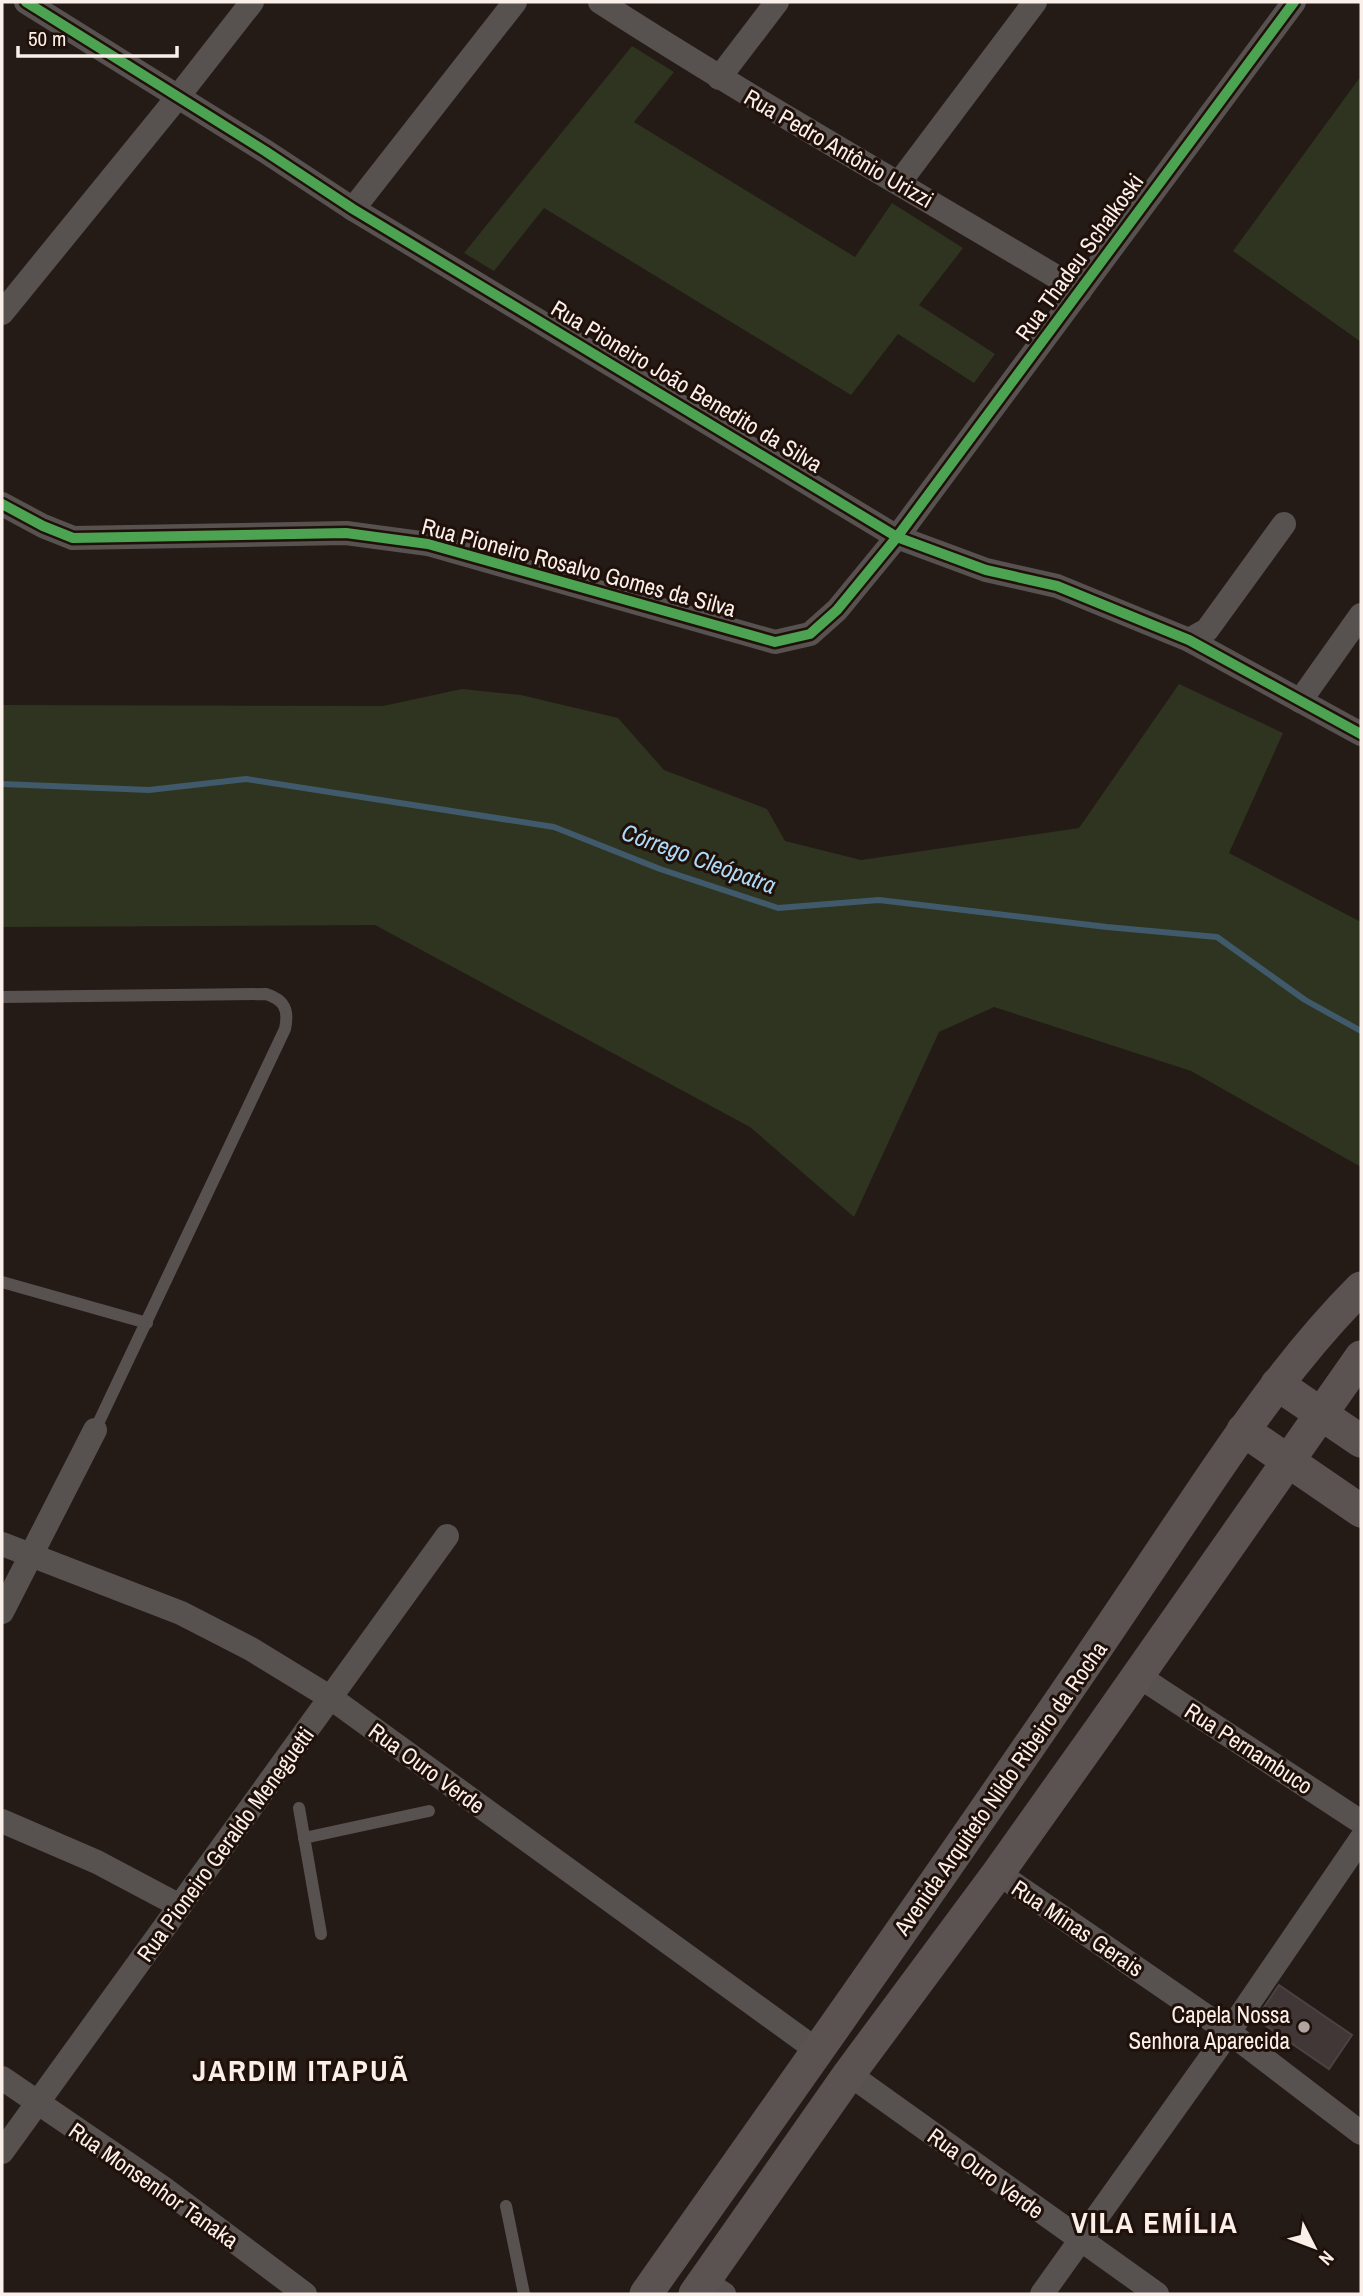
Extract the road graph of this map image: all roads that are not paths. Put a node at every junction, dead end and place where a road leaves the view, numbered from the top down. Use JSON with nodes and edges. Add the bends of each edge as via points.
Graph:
{"nodes":[{"id":1,"x":26,"y":2,"type":"edge"},
{"id":2,"x":252,"y":2,"type":"edge"},
{"id":3,"x":515,"y":2,"type":"edge"},
{"id":4,"x":600,"y":2,"type":"edge"},
{"id":5,"x":777,"y":2,"type":"edge"},
{"id":6,"x":1035,"y":2,"type":"edge"},
{"id":7,"x":1294,"y":2,"type":"edge"},
{"id":8,"x":719,"y":78,"type":"junction"},
{"id":9,"x":177,"y":97,"type":"junction"},
{"id":10,"x":900,"y":183,"type":"junction"},
{"id":11,"x":353,"y":209,"type":"junction"},
{"id":12,"x":1080,"y":291,"type":"junction"},
{"id":13,"x":2,"y":313,"type":"edge"},
{"id":14,"x":2,"y":504,"type":"edge"},
{"id":15,"x":1284,"y":524,"type":"dead end"},
{"id":16,"x":897,"y":537,"type":"junction"},
{"id":17,"x":1361,"y":615,"type":"edge"},
{"id":18,"x":1189,"y":640,"type":"junction"},
{"id":19,"x":1300,"y":701,"type":"junction"},
{"id":20,"x":1361,"y":734,"type":"edge"},
{"id":21,"x":2,"y":997,"type":"edge"},
{"id":22,"x":2,"y":1282,"type":"edge"},
{"id":23,"x":1361,"y":1287,"type":"edge"},
{"id":24,"x":146,"y":1323,"type":"junction"},
{"id":25,"x":1361,"y":1357,"type":"edge"},
{"id":26,"x":1277,"y":1384,"type":"junction"},
{"id":27,"x":1321,"y":1412,"type":"junction"},
{"id":28,"x":96,"y":1430,"type":"joint"},
{"id":29,"x":1243,"y":1430,"type":"junction"},
{"id":30,"x":1361,"y":1441,"type":"edge"},
{"id":31,"x":1289,"y":1460,"type":"junction"},
{"id":32,"x":1361,"y":1511,"type":"edge"},
{"id":33,"x":447,"y":1536,"type":"dead end"},
{"id":34,"x":2,"y":1544,"type":"edge"},
{"id":35,"x":31,"y":1555,"type":"junction"},
{"id":36,"x":2,"y":1612,"type":"edge"},
{"id":37,"x":1137,"y":1675,"type":"junction"},
{"id":38,"x":331,"y":1698,"type":"junction"},
{"id":39,"x":299,"y":1808,"type":"dead end"},
{"id":40,"x":429,"y":1811,"type":"dead end"},
{"id":41,"x":2,"y":1821,"type":"edge"},
{"id":42,"x":1361,"y":1822,"type":"edge"},
{"id":43,"x":304,"y":1838,"type":"junction"},
{"id":44,"x":1361,"y":1839,"type":"edge"},
{"id":45,"x":998,"y":1873,"type":"junction"},
{"id":46,"x":180,"y":1906,"type":"junction"},
{"id":47,"x":321,"y":1934,"type":"dead end"},
{"id":48,"x":1228,"y":2032,"type":"junction"},
{"id":49,"x":818,"y":2051,"type":"junction"},
{"id":50,"x":849,"y":2074,"type":"junction"},
{"id":51,"x":2,"y":2078,"type":"edge"},
{"id":52,"x":37,"y":2103,"type":"junction"},
{"id":53,"x":1361,"y":2133,"type":"edge"},
{"id":54,"x":2,"y":2152,"type":"edge"},
{"id":55,"x":506,"y":2206,"type":"dead end"},
{"id":56,"x":1080,"y":2241,"type":"junction"},
{"id":57,"x":708,"y":2290,"type":"edge"},
{"id":58,"x":305,"y":2294,"type":"edge"},
{"id":59,"x":524,"y":2294,"type":"edge"},
{"id":60,"x":646,"y":2294,"type":"edge"},
{"id":61,"x":1042,"y":2294,"type":"edge"},
{"id":62,"x":1157,"y":2294,"type":"edge"}],
"edges":[{"from":1,"to":9,"type":"street","name":"Rua Pioneiro João Benedito da Silva"},
{"from":2,"to":9,"type":"street"},
{"from":3,"to":11,"type":"street"},
{"from":4,"to":8,"type":"street","name":"Rua Pedro Antônio Urizzi"},
{"from":5,"to":8,"type":"street"},
{"from":6,"to":10,"type":"street"},
{"from":7,"to":12,"type":"street","name":"Rua Thadeu Schalkoski"},
{"from":8,"to":10,"type":"street","name":"Rua Pedro Antônio Urizzi"},
{"from":9,"to":11,"type":"street","name":"Rua Pioneiro João Benedito da Silva"},
{"from":9,"to":13,"type":"street"},
{"from":10,"to":12,"type":"street","name":"Rua Pedro Antônio Urizzi"},
{"from":11,"to":16,"type":"street","name":"Rua Pioneiro João Benedito da Silva"},
{"from":12,"to":16,"type":"street","name":"Rua Thadeu Schalkoski"},
{"from":14,"to":16,"type":"street","name":"Rua Pioneiro Rosalvo Gomes da Silva","via":[[73,538],[346,533],[428,544],[775,642],[810,634],[837,610]]},
{"from":15,"to":18,"type":"street","via":[[1207,630]]},
{"from":16,"to":18,"type":"street","name":"Rua Pioneiro João Benedito da Silva","via":[[986,570],[1057,586]]},
{"from":17,"to":19,"type":"street"},
{"from":18,"to":19,"type":"street","name":"Rua Pioneiro João Benedito da Silva"},
{"from":19,"to":20,"type":"street","name":"Rua Pioneiro João Benedito da Silva"},
{"from":21,"to":24,"type":"lane","via":[[266,994],[282,1003],[288,1016]]},
{"from":22,"to":24,"type":"lane"},
{"from":23,"to":26,"type":"main road","name":"Avenida Arquiteto Nildo Ribeiro da Rocha"},
{"from":24,"to":28,"type":"lane"},
{"from":25,"to":27,"type":"main road","name":"Avenida Arquiteto Nildo Ribeiro da Rocha"},
{"from":26,"to":27,"type":"main road"},
{"from":26,"to":29,"type":"main road","name":"Avenida Arquiteto Nildo Ribeiro da Rocha"},
{"from":27,"to":30,"type":"main road"},
{"from":27,"to":31,"type":"main road","name":"Avenida Arquiteto Nildo Ribeiro da Rocha"},
{"from":28,"to":35,"type":"street"},
{"from":29,"to":31,"type":"main road"},
{"from":29,"to":49,"type":"main road","name":"Avenida Arquiteto Nildo Ribeiro da Rocha"},
{"from":31,"to":32,"type":"main road"},
{"from":31,"to":37,"type":"main road","name":"Avenida Arquiteto Nildo Ribeiro da Rocha"},
{"from":33,"to":38,"type":"street","name":"Rua Pioneiro Geraldo Meneguetti"},
{"from":34,"to":35,"type":"street","name":"Rua Ouro Verde"},
{"from":35,"to":36,"type":"street"},
{"from":35,"to":38,"type":"street","name":"Rua Ouro Verde","via":[[181,1613]]},
{"from":37,"to":42,"type":"street","name":"Rua Pernambuco"},
{"from":37,"to":45,"type":"main road","name":"Avenida Arquiteto Nildo Ribeiro da Rocha"},
{"from":38,"to":46,"type":"street","name":"Rua Pioneiro Geraldo Meneguetti"},
{"from":38,"to":49,"type":"street","name":"Rua Ouro Verde"},
{"from":39,"to":43,"type":"lane"},
{"from":40,"to":43,"type":"lane"},
{"from":41,"to":46,"type":"street","via":[[97,1862]]},
{"from":43,"to":47,"type":"lane"},
{"from":44,"to":48,"type":"street"},
{"from":45,"to":48,"type":"street","name":"Rua Minas Gerais"},
{"from":45,"to":50,"type":"main road","name":"Avenida Arquiteto Nildo Ribeiro da Rocha"},
{"from":46,"to":52,"type":"street","name":"Rua Pioneiro Geraldo Meneguetti"},
{"from":48,"to":53,"type":"street","name":"Rua Minas Gerais"},
{"from":48,"to":56,"type":"street"},
{"from":49,"to":60,"type":"main road","name":"Avenida Arquiteto Nildo Ribeiro da Rocha"},
{"from":50,"to":56,"type":"street","name":"Rua Ouro Verde"},
{"from":50,"to":57,"type":"main road","name":"Avenida Arquiteto Nildo Ribeiro da Rocha"},
{"from":51,"to":52,"type":"street","name":"Rua Monsenhor Tanaka"},
{"from":52,"to":54,"type":"street","name":"Rua Pioneiro Geraldo Meneguetti"},
{"from":52,"to":58,"type":"street","name":"Rua Monsenhor Tanaka","via":[[166,2190]]},
{"from":55,"to":59,"type":"lane"},
{"from":56,"to":61,"type":"street"},
{"from":56,"to":62,"type":"street","name":"Rua Ouro Verde"}]}
